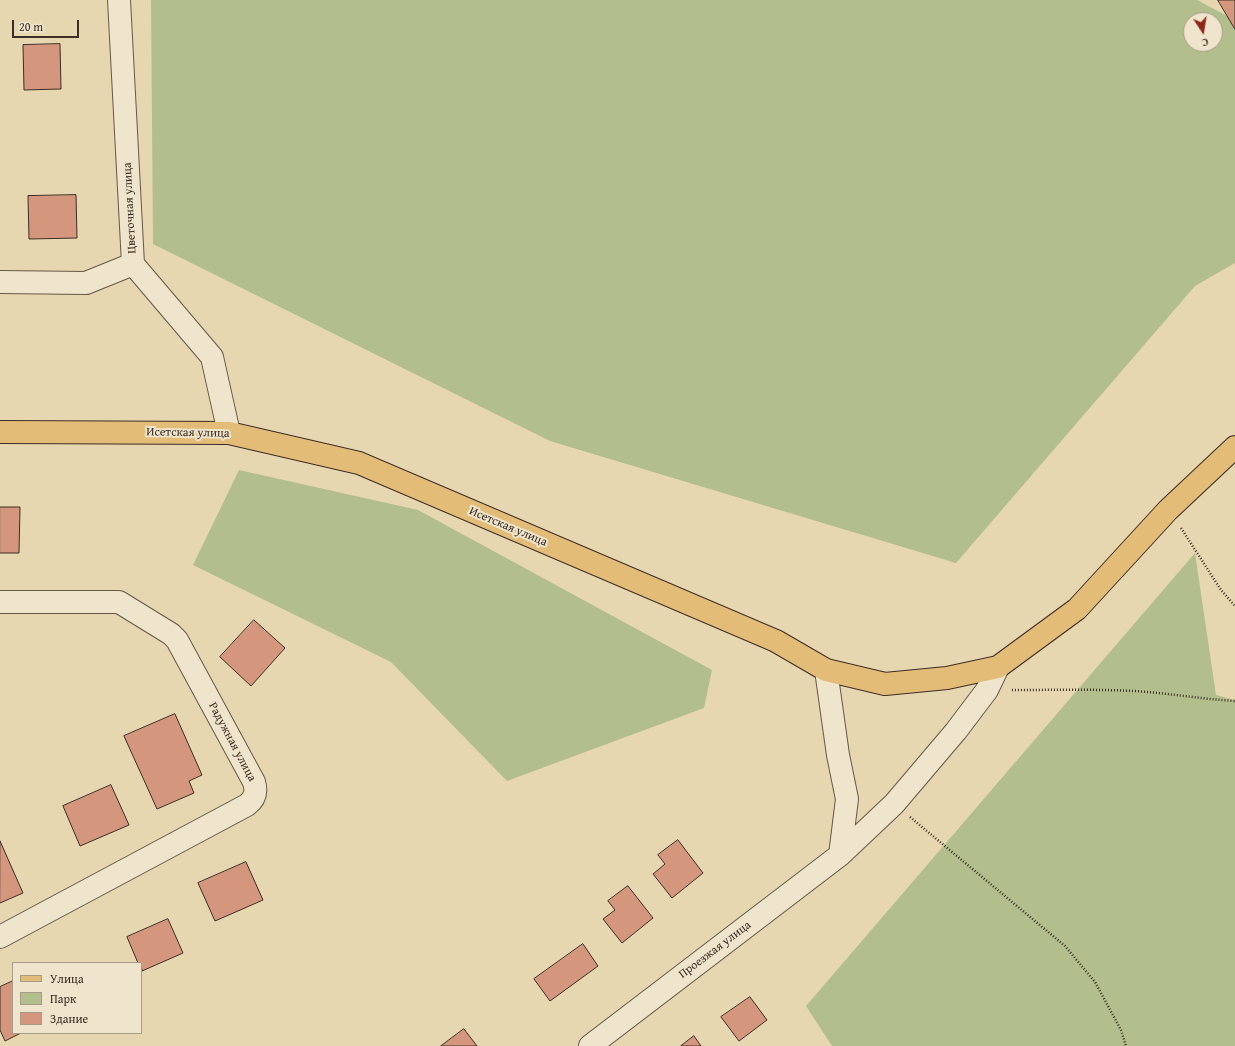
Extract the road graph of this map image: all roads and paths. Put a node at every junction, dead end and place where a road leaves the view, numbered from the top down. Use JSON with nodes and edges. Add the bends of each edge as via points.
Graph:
{"nodes":[{"id":1,"x":119,"y":0,"type":"edge"},
{"id":2,"x":133,"y":264,"type":"junction"},
{"id":3,"x":0,"y":282,"type":"edge"},
{"id":4,"x":0,"y":432,"type":"edge"},
{"id":5,"x":229,"y":433,"type":"junction"},
{"id":6,"x":1235,"y":447,"type":"edge"},
{"id":7,"x":1168,"y":510,"type":"junction"},
{"id":8,"x":0,"y":602,"type":"edge"},
{"id":9,"x":1235,"y":606,"type":"edge"},
{"id":10,"x":998,"y":667,"type":"junction"},
{"id":11,"x":826,"y":670,"type":"junction"},
{"id":12,"x":987,"y":690,"type":"junction"},
{"id":13,"x":1235,"y":701,"type":"edge"},
{"id":14,"x":894,"y":804,"type":"junction"},
{"id":15,"x":840,"y":855,"type":"junction"},
{"id":16,"x":0,"y":937,"type":"edge"},
{"id":17,"x":590,"y":1046,"type":"edge"},
{"id":18,"x":1126,"y":1046,"type":"edge"}],
"edges":[{"from":1,"to":2,"type":"street","name":"Цветочная улица"},
{"from":2,"to":3,"type":"street","via":[[86,283]]},
{"from":2,"to":5,"type":"street","name":"Цветочная улица","via":[[212,357]]},
{"from":4,"to":5,"type":"main road","name":"Исетская улица"},
{"from":5,"to":11,"type":"main road","name":"Исетская улица","via":[[359,463],[776,641]]},
{"from":6,"to":7,"type":"main road"},
{"from":7,"to":9,"type":"path","via":[[1221,590]]},
{"from":7,"to":10,"type":"main road","via":[[1077,609]]},
{"from":8,"to":16,"type":"street","name":"Радужная улица","via":[[119,602],[171,634],[177,640],[254,782],[256,792],[247,805]]},
{"from":10,"to":11,"type":"main road","name":"Исетская улица","via":[[947,678],[885,684]]},
{"from":10,"to":12,"type":"street","name":"Проезжая улица"},
{"from":11,"to":15,"type":"street","via":[[847,799]]},
{"from":12,"to":13,"type":"path","via":[[1136,691]]},
{"from":12,"to":14,"type":"street","name":"Проезжая улица"},
{"from":14,"to":15,"type":"street","name":"Проезжая улица"},
{"from":14,"to":18,"type":"path","via":[[1065,946],[1095,982],[1121,1030]]},
{"from":15,"to":17,"type":"street","name":"Проезжая улица"}]}
